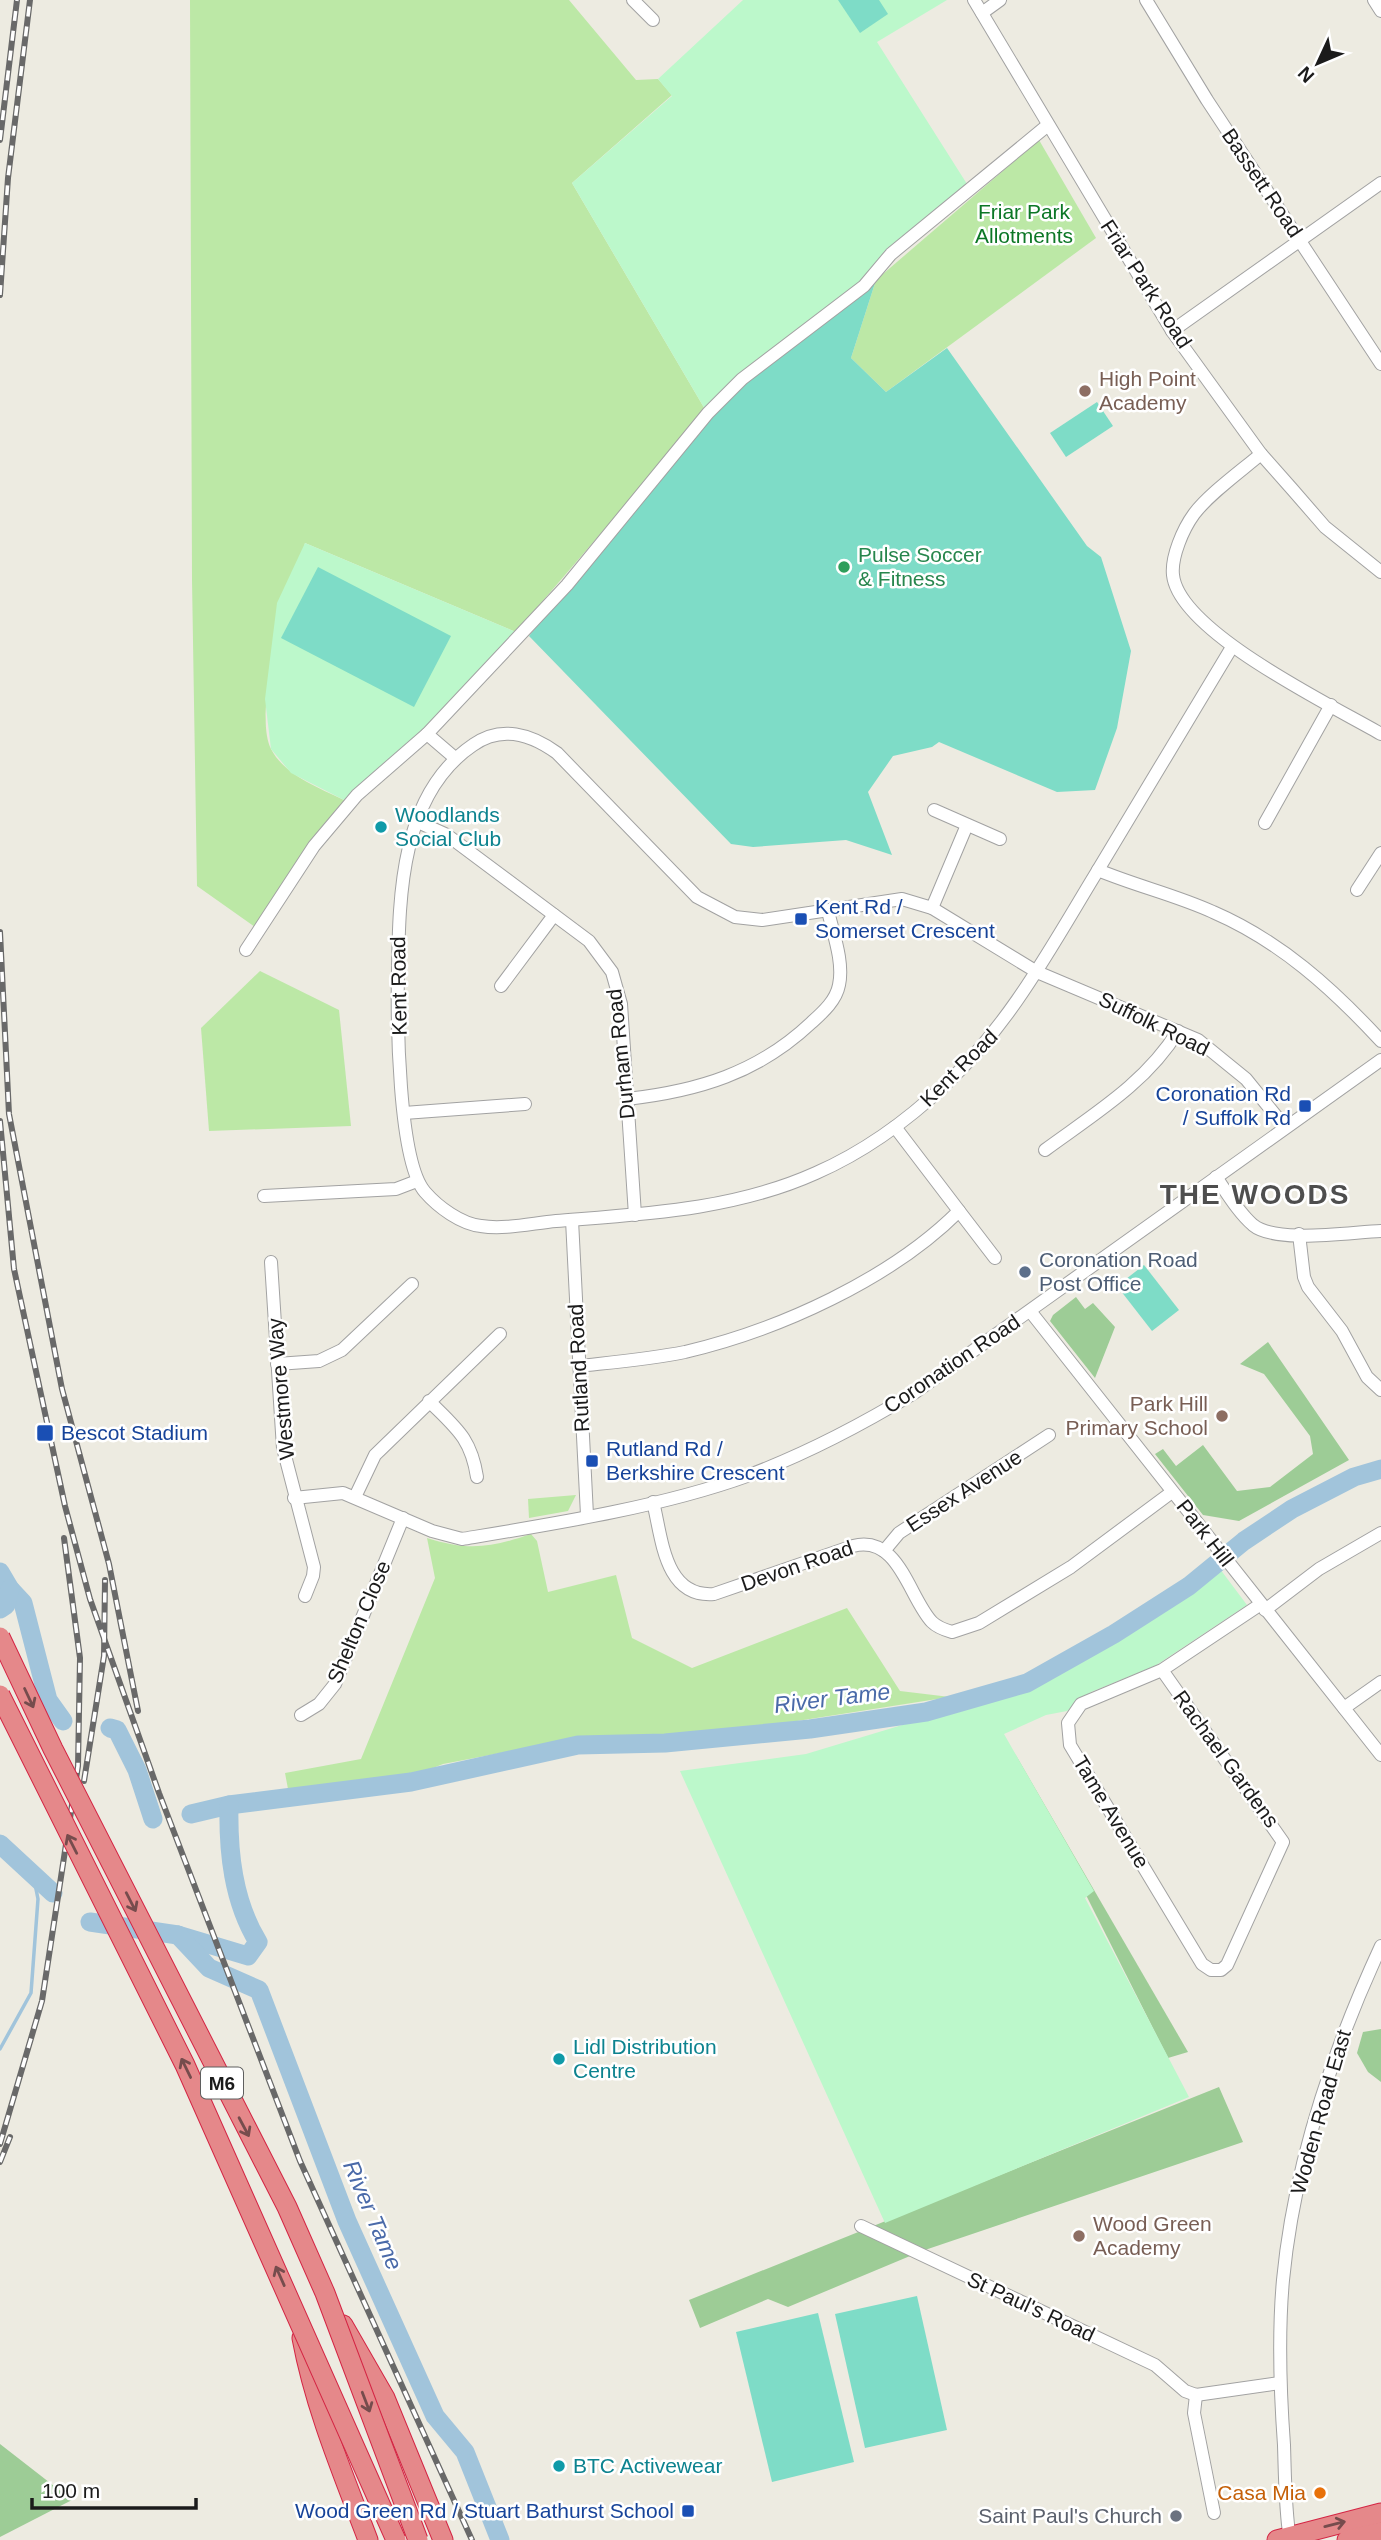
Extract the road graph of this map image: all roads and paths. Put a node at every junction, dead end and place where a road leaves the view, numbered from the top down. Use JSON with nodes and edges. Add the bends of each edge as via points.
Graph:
{"nodes":[{"id":1,"x":633,"y":0,"type":"edge"},
{"id":2,"x":974,"y":0,"type":"edge"},
{"id":3,"x":1000,"y":0,"type":"edge"},
{"id":4,"x":1146,"y":0,"type":"edge"},
{"id":5,"x":1374,"y":0,"type":"edge"},
{"id":6,"x":1381,"y":11,"type":"edge"},
{"id":7,"x":982,"y":13,"type":"junction"},
{"id":8,"x":653,"y":20,"type":"dead end"},
{"id":9,"x":1048,"y":125,"type":"junction"},
{"id":10,"x":1381,"y":183,"type":"edge"},
{"id":11,"x":1301,"y":241,"type":"junction"},
{"id":12,"x":1172,"y":331,"type":"junction"},
{"id":13,"x":1381,"y":364,"type":"edge"},
{"id":14,"x":1261,"y":454,"type":"junction"},
{"id":15,"x":1381,"y":572,"type":"edge"},
{"id":16,"x":1232,"y":647,"type":"junction"},
{"id":17,"x":1331,"y":705,"type":"junction"},
{"id":18,"x":427,"y":734,"type":"junction"},
{"id":19,"x":1381,"y":734,"type":"edge"},
{"id":20,"x":455,"y":758,"type":"junction"},
{"id":21,"x":934,"y":810,"type":"dead end"},
{"id":22,"x":418,"y":822,"type":"junction"},
{"id":23,"x":1265,"y":823,"type":"dead end"},
{"id":24,"x":967,"y":825,"type":"junction"},
{"id":25,"x":1000,"y":839,"type":"dead end"},
{"id":26,"x":1381,"y":853,"type":"edge"},
{"id":27,"x":1098,"y":870,"type":"junction"},
{"id":28,"x":1357,"y":890,"type":"dead end"},
{"id":29,"x":932,"y":908,"type":"junction"},
{"id":30,"x":828,"y":911,"type":"junction"},
{"id":31,"x":554,"y":915,"type":"junction"},
{"id":32,"x":246,"y":950,"type":"dead end"},
{"id":33,"x":1037,"y":972,"type":"junction"},
{"id":34,"x":501,"y":986,"type":"dead end"},
{"id":35,"x":1178,"y":1031,"type":"junction"},
{"id":36,"x":1381,"y":1041,"type":"edge"},
{"id":37,"x":1380,"y":1061,"type":"edge"},
{"id":38,"x":627,"y":1099,"type":"junction"},
{"id":39,"x":525,"y":1104,"type":"dead end"},
{"id":40,"x":404,"y":1113,"type":"junction"},
{"id":41,"x":895,"y":1127,"type":"junction"},
{"id":42,"x":1285,"y":1127,"type":"junction"},
{"id":43,"x":1045,"y":1150,"type":"dead end"},
{"id":44,"x":1216,"y":1177,"type":"junction"},
{"id":45,"x":417,"y":1181,"type":"junction"},
{"id":46,"x":264,"y":1196,"type":"dead end"},
{"id":47,"x":959,"y":1211,"type":"junction"},
{"id":48,"x":635,"y":1215,"type":"junction"},
{"id":49,"x":572,"y":1220,"type":"junction"},
{"id":50,"x":1381,"y":1231,"type":"edge"},
{"id":51,"x":1299,"y":1234,"type":"junction"},
{"id":52,"x":995,"y":1258,"type":"dead end"},
{"id":53,"x":271,"y":1262,"type":"dead end"},
{"id":54,"x":412,"y":1284,"type":"dead end"},
{"id":55,"x":1030,"y":1311,"type":"junction"},
{"id":56,"x":500,"y":1334,"type":"dead end"},
{"id":57,"x":277,"y":1364,"type":"junction"},
{"id":58,"x":579,"y":1366,"type":"junction"},
{"id":59,"x":1381,"y":1390,"type":"edge"},
{"id":60,"x":429,"y":1401,"type":"junction"},
{"id":61,"x":1049,"y":1435,"type":"dead end"},
{"id":62,"x":477,"y":1477,"type":"dead end"},
{"id":63,"x":1172,"y":1492,"type":"junction"},
{"id":64,"x":355,"y":1497,"type":"junction"},
{"id":65,"x":294,"y":1498,"type":"junction"},
{"id":66,"x":653,"y":1502,"type":"junction"},
{"id":67,"x":587,"y":1515,"type":"junction"},
{"id":68,"x":403,"y":1518,"type":"junction"},
{"id":69,"x":1381,"y":1533,"type":"edge"},
{"id":70,"x":884,"y":1551,"type":"junction"},
{"id":71,"x":305,"y":1595,"type":"dead end"},
{"id":72,"x":1263,"y":1607,"type":"junction"},
{"id":73,"x":0,"y":1637,"type":"edge"},
{"id":74,"x":1162,"y":1670,"type":"junction"},
{"id":75,"x":1381,"y":1682,"type":"edge"},
{"id":76,"x":0,"y":1695,"type":"edge"},
{"id":77,"x":1344,"y":1708,"type":"junction"},
{"id":78,"x":301,"y":1715,"type":"dead end"},
{"id":79,"x":1381,"y":1755,"type":"edge"},
{"id":80,"x":1381,"y":1946,"type":"edge"},
{"id":81,"x":1227,"y":1965,"type":"joint"},
{"id":82,"x":861,"y":2226,"type":"dead end"},
{"id":83,"x":325,"y":2293,"type":"junction"},
{"id":84,"x":298,"y":2318,"type":"junction"},
{"id":85,"x":1280,"y":2384,"type":"junction"},
{"id":86,"x":1196,"y":2395,"type":"junction"},
{"id":87,"x":1214,"y":2513,"type":"dead end"},
{"id":88,"x":1381,"y":2513,"type":"edge"},
{"id":89,"x":1381,"y":2532,"type":"edge"},
{"id":90,"x":1285,"y":2539,"type":"edge"},
{"id":91,"x":368,"y":2540,"type":"edge"},
{"id":92,"x":396,"y":2540,"type":"edge"},
{"id":93,"x":418,"y":2540,"type":"edge"},
{"id":94,"x":443,"y":2540,"type":"edge"},
{"id":95,"x":1347,"y":2540,"type":"edge"}],
"edges":[{"from":1,"to":8,"type":"street"},
{"from":2,"to":7,"type":"street","name":"Friar Park Road"},
{"from":3,"to":7,"type":"street"},
{"from":4,"to":11,"type":"street","name":"Bassett Road"},
{"from":5,"to":6,"type":"street"},
{"from":7,"to":9,"type":"street","name":"Friar Park Road"},
{"from":9,"to":12,"type":"street","name":"Friar Park Road"},
{"from":9,"to":18,"type":"street","via":[[891,254],[864,286],[742,379],[708,413],[567,585]]},
{"from":10,"to":11,"type":"street"},
{"from":11,"to":12,"type":"street"},
{"from":11,"to":13,"type":"street","name":"Bassett Road"},
{"from":12,"to":14,"type":"street","name":"Friar Park Road"},
{"from":14,"to":15,"type":"street","name":"Friar Park Road","via":[[1325,527]]},
{"from":14,"to":16,"type":"street","via":[[1194,514],[1172,576],[1186,605]]},
{"from":16,"to":17,"type":"street"},
{"from":16,"to":27,"type":"street","name":"Kent Road"},
{"from":17,"to":19,"type":"street"},
{"from":17,"to":23,"type":"street"},
{"from":18,"to":20,"type":"street"},
{"from":18,"to":32,"type":"street","via":[[357,796],[314,846]]},
{"from":20,"to":22,"type":"street","name":"Kent Road","via":[[429,791]]},
{"from":20,"to":30,"type":"street","name":"Kent Road","via":[[484,737],[499,733],[528,736],[568,763],[712,908],[762,920]]},
{"from":21,"to":24,"type":"street"},
{"from":22,"to":31,"type":"street","name":"Durham Road","via":[[447,835]]},
{"from":22,"to":40,"type":"street","name":"Kent Road","via":[[398,913]]},
{"from":24,"to":25,"type":"street"},
{"from":24,"to":29,"type":"street"},
{"from":26,"to":28,"type":"street"},
{"from":27,"to":33,"type":"street","name":"Kent Road"},
{"from":27,"to":36,"type":"street","via":[[1215,912],[1284,950]]},
{"from":29,"to":30,"type":"street","name":"Kent Road","via":[[902,899]]},
{"from":29,"to":33,"type":"street","name":"Kent Road"},
{"from":30,"to":38,"type":"street","via":[[839,984],[830,1004],[804,1030],[773,1056],[727,1079]]},
{"from":31,"to":34,"type":"street"},
{"from":31,"to":38,"type":"street","name":"Durham Road","via":[[589,941],[612,972],[621,1004]]},
{"from":33,"to":35,"type":"street","name":"Suffolk Road"},
{"from":33,"to":41,"type":"street","name":"Kent Road","via":[[987,1043]]},
{"from":35,"to":42,"type":"street","name":"Suffolk Road","via":[[1232,1066]]},
{"from":35,"to":43,"type":"street","via":[[1163,1056],[1135,1084]]},
{"from":37,"to":42,"type":"street","name":"Coronation Road"},
{"from":38,"to":48,"type":"street","name":"Durham Road"},
{"from":39,"to":40,"type":"street"},
{"from":40,"to":45,"type":"street","name":"Kent Road"},
{"from":41,"to":47,"type":"street"},
{"from":41,"to":48,"type":"street","name":"Kent Road","via":[[853,1155],[786,1186],[722,1203]]},
{"from":42,"to":44,"type":"street","name":"Coronation Road"},
{"from":44,"to":51,"type":"street","via":[[1253,1225],[1274,1234]]},
{"from":44,"to":55,"type":"street","name":"Coronation Road"},
{"from":45,"to":46,"type":"street","via":[[396,1189]]},
{"from":45,"to":49,"type":"street","name":"Kent Road","via":[[434,1201],[482,1227]]},
{"from":47,"to":52,"type":"street"},
{"from":47,"to":58,"type":"street","via":[[931,1237],[886,1267],[780,1321],[687,1351]]},
{"from":48,"to":49,"type":"street","name":"Kent Road"},
{"from":49,"to":58,"type":"street","name":"Rutland Road"},
{"from":50,"to":51,"type":"street"},
{"from":51,"to":59,"type":"street","via":[[1308,1287],[1342,1331],[1367,1377]]},
{"from":53,"to":57,"type":"street","name":"Westmore Way"},
{"from":54,"to":57,"type":"street","via":[[328,1359]]},
{"from":55,"to":63,"type":"street","name":"Park Hill"},
{"from":55,"to":66,"type":"street","name":"Coronation Road","via":[[867,1421],[746,1476]]},
{"from":56,"to":60,"type":"street"},
{"from":57,"to":65,"type":"street","name":"Westmore Way","via":[[284,1448]]},
{"from":58,"to":67,"type":"street","name":"Rutland Road"},
{"from":60,"to":62,"type":"street","via":[[467,1439]]},
{"from":60,"to":64,"type":"street","via":[[375,1455]]},
{"from":61,"to":70,"type":"street","name":"Essex Avenue","via":[[898,1533]]},
{"from":63,"to":70,"type":"street","name":"Devon Road","via":[[1071,1567],[962,1631],[934,1624],[903,1572]]},
{"from":63,"to":72,"type":"street","name":"Park Hill"},
{"from":64,"to":65,"type":"street","name":"Coronation Road","via":[[333,1492]]},
{"from":64,"to":68,"type":"street","name":"Coronation Road"},
{"from":65,"to":71,"type":"street","name":"Westmore Way","via":[[314,1567]]},
{"from":66,"to":67,"type":"street","name":"Coronation Road"},
{"from":66,"to":70,"type":"street","name":"Devon Road","via":[[671,1573],[699,1594],[724,1591],[861,1544]]},
{"from":67,"to":68,"type":"street","name":"Coronation Road","via":[[461,1539]]},
{"from":68,"to":78,"type":"street","name":"Shelton Close","via":[[335,1684],[319,1704]]},
{"from":69,"to":72,"type":"street","name":"Tame Avenue"},
{"from":72,"to":74,"type":"street","name":"Tame Avenue"},
{"from":72,"to":77,"type":"street","name":"Park Hill"},
{"from":73,"to":83,"type":"highway","number":"M6","one_way":true,"bridge":true,"via":[[287,2207]]},
{"from":74,"to":81,"type":"street","name":"Rachael Gardens","via":[[1283,1842]]},
{"from":74,"to":81,"type":"street","name":"Tame Avenue","via":[[1081,1704],[1071,1714],[1070,1745],[1202,1964],[1211,1970]]},
{"from":75,"to":77,"type":"street"},
{"from":84,"to":76,"type":"highway","number":"M6","one_way":true,"bridge":true,"via":[[185,2065]]},
{"from":77,"to":79,"type":"street","name":"Park Hill"},
{"from":80,"to":85,"type":"street","name":"Woden Road East","via":[[1344,2029],[1301,2171],[1283,2279]]},
{"from":82,"to":86,"type":"street","name":"St Paul's Road","via":[[1155,2365]]},
{"from":83,"to":93,"type":"highway","number":"M6","one_way":true,"bridge":true},
{"from":83,"to":94,"type":"highway","bridge":true,"via":[[385,2398]]},
{"from":84,"to":91,"type":"highway","bridge":true,"via":[[324,2425]]},
{"from":84,"to":92,"type":"highway","number":"M6","bridge":true},
{"from":85,"to":86,"type":"street"},
{"from":85,"to":90,"type":"street","name":"Woden Road East"},
{"from":86,"to":87,"type":"street","via":[[1194,2413]]},
{"from":90,"to":88,"type":"highway","one_way":true},
{"from":89,"to":95,"type":"highway"}]}
